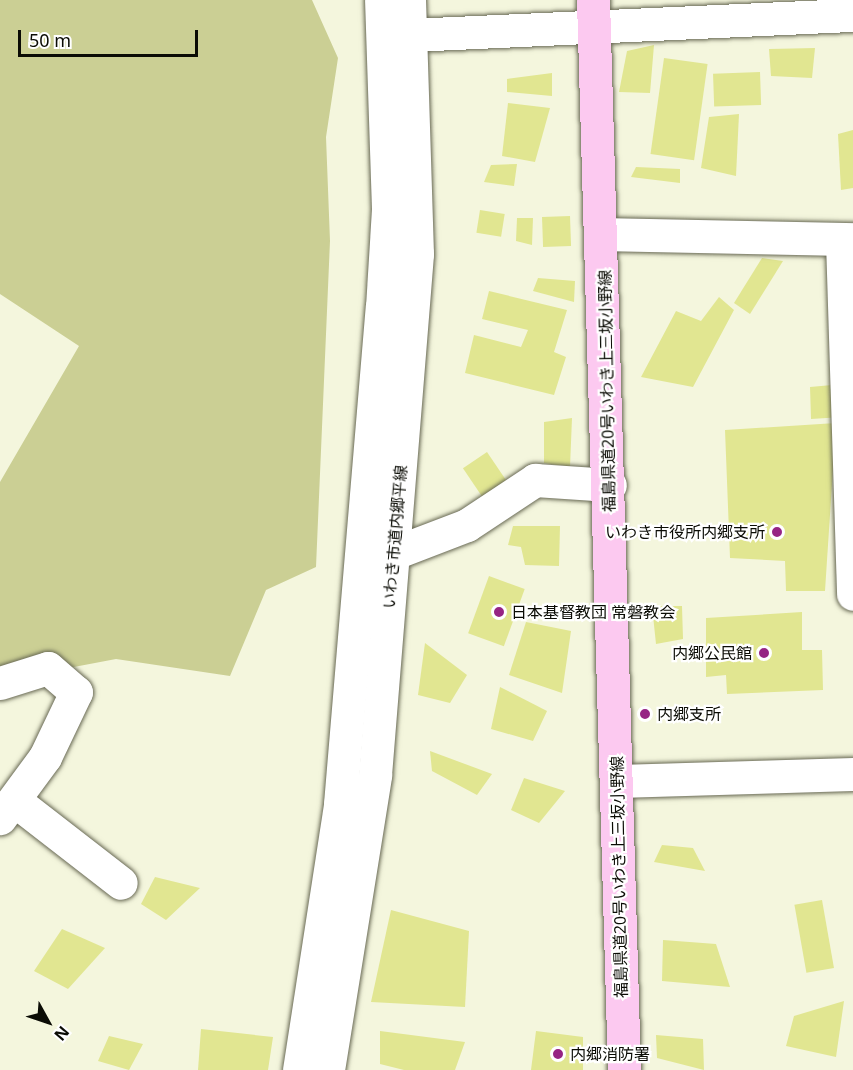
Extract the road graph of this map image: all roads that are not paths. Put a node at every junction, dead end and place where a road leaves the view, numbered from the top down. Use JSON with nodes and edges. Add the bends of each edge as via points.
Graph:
{"nodes":[{"id":1,"x":381,"y":0,"type":"edge"},
{"id":2,"x":409,"y":0,"type":"edge"},
{"id":3,"x":593,"y":13,"type":"edge"},
{"id":4,"x":853,"y":15,"type":"edge"},
{"id":5,"x":397,"y":35,"type":"junction"},
{"id":6,"x":604,"y":234,"type":"junction"},
{"id":7,"x":848,"y":240,"type":"edge"},
{"id":8,"x":610,"y":485,"type":"junction"},
{"id":9,"x":394,"y":553,"type":"junction"},
{"id":10,"x":853,"y":594,"type":"edge"},
{"id":11,"x":0,"y":683,"type":"edge"},
{"id":12,"x":853,"y":774,"type":"edge"},
{"id":13,"x":618,"y":781,"type":"junction"},
{"id":14,"x":7,"y":809,"type":"edge"},
{"id":15,"x":121,"y":883,"type":"dead end"},
{"id":16,"x":299,"y":1070,"type":"edge"},
{"id":17,"x":328,"y":1070,"type":"edge"},
{"id":18,"x":624,"y":1070,"type":"edge"}],
"edges":[{"from":1,"to":5,"type":"street","name":"いわき市道内郷平線"},
{"from":2,"to":5,"type":"street","name":"いわき市道内郷平線"},
{"from":3,"to":4,"type":"street"},
{"from":3,"to":5,"type":"street"},
{"from":3,"to":6,"type":"main road","name":"福島県道20号いわき上三坂小野線"},
{"from":5,"to":9,"type":"street","name":"いわき市道内郷平線","via":[[417,254]]},
{"from":5,"to":16,"type":"street","name":"いわき市道内郷平線","via":[[382,307],[340,804]]},
{"from":6,"to":7,"type":"street"},
{"from":6,"to":8,"type":"main road","name":"福島県道20号いわき上三坂小野線"},
{"from":7,"to":10,"type":"street"},
{"from":8,"to":9,"type":"street","via":[[535,480],[467,525]]},
{"from":8,"to":13,"type":"main road","name":"福島県道20号いわき上三坂小野線"},
{"from":9,"to":17,"type":"street","name":"いわき市道内郷平線","via":[[362,875]]},
{"from":11,"to":14,"type":"street","via":[[48,668],[76,692],[45,757]]},
{"from":12,"to":13,"type":"street"},
{"from":13,"to":18,"type":"main road","name":"福島県道20号いわき上三坂小野線"},
{"from":14,"to":15,"type":"street"}]}
